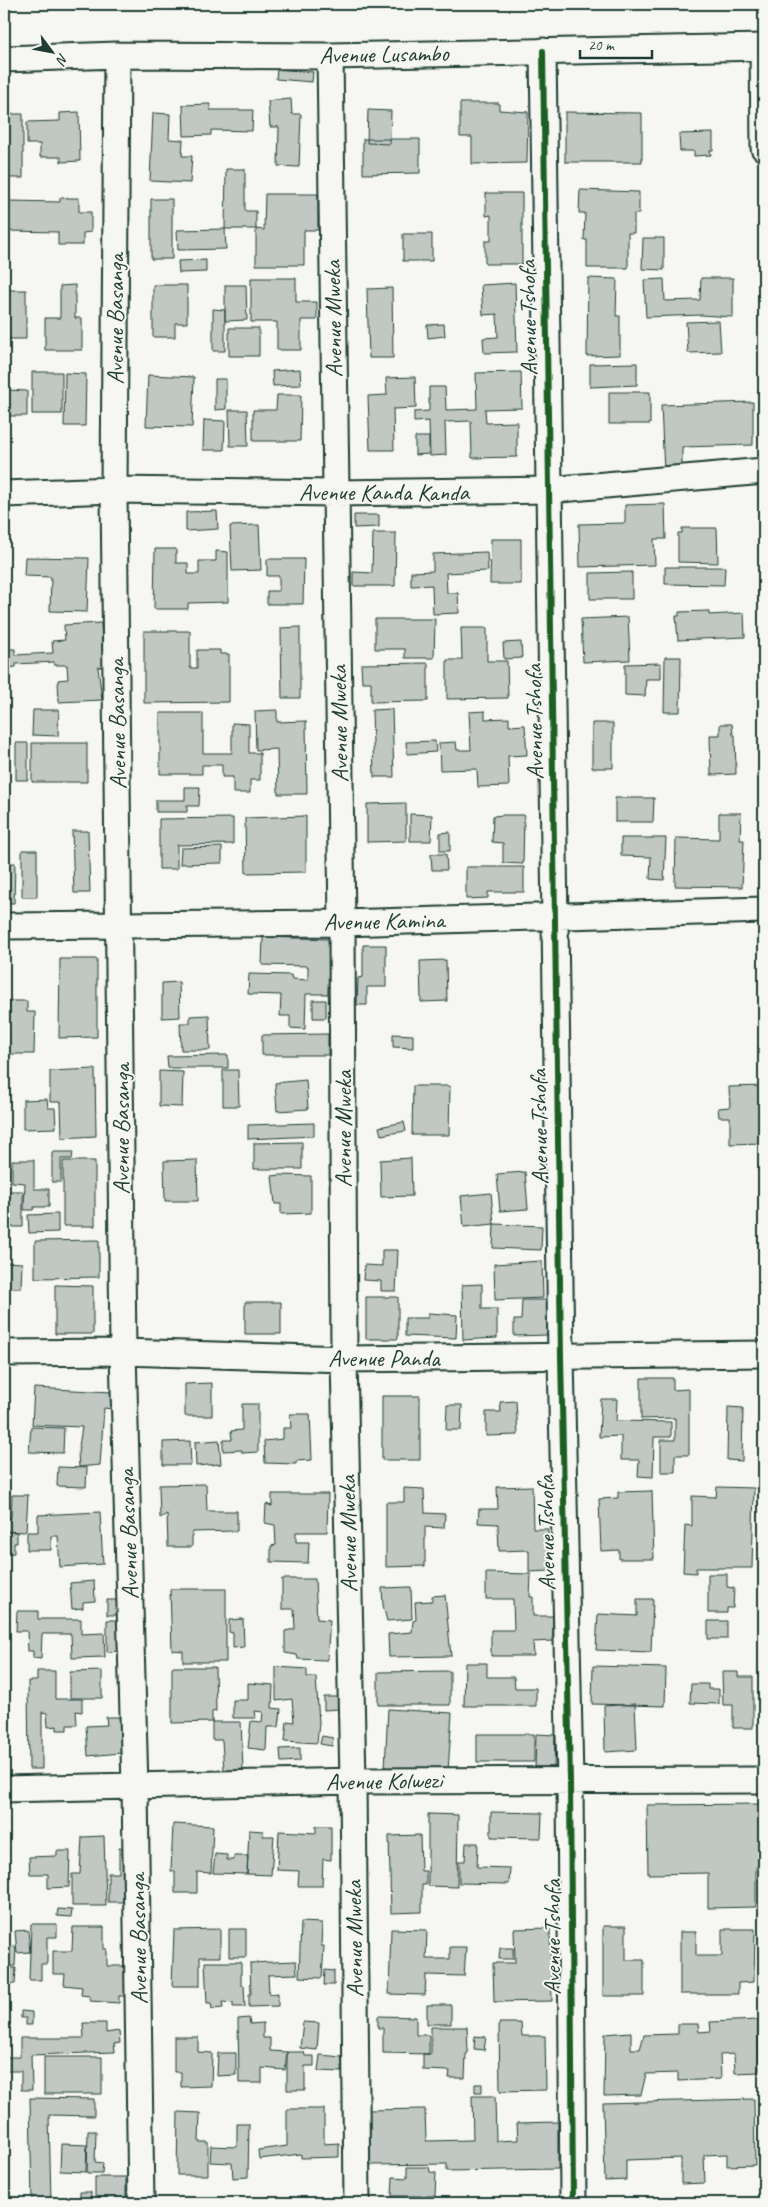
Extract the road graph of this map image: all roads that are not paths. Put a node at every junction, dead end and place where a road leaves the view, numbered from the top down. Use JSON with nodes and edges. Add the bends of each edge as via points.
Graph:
{"nodes":[{"id":1,"x":764,"y":47,"type":"edge"},
{"id":2,"x":543,"y":51,"type":"junction"},
{"id":3,"x":117,"y":55,"type":"junction"},
{"id":4,"x":330,"y":56,"type":"junction"},
{"id":5,"x":4,"y":59,"type":"edge"},
{"id":6,"x":764,"y":148,"type":"edge"},
{"id":7,"x":764,"y":471,"type":"edge"},
{"id":8,"x":114,"y":490,"type":"junction"},
{"id":9,"x":549,"y":490,"type":"junction"},
{"id":10,"x":335,"y":493,"type":"junction"},
{"id":11,"x":4,"y":494,"type":"edge"},
{"id":12,"x":764,"y":910,"type":"edge"},
{"id":13,"x":555,"y":916,"type":"junction"},
{"id":14,"x":120,"y":923,"type":"junction"},
{"id":15,"x":342,"y":923,"type":"junction"},
{"id":16,"x":4,"y":926,"type":"edge"},
{"id":17,"x":123,"y":1352,"type":"junction"},
{"id":18,"x":4,"y":1353,"type":"edge"},
{"id":19,"x":764,"y":1354,"type":"edge"},
{"id":20,"x":561,"y":1357,"type":"junction"},
{"id":21,"x":344,"y":1359,"type":"junction"},
{"id":22,"x":570,"y":1780,"type":"junction"},
{"id":23,"x":764,"y":1780,"type":"edge"},
{"id":24,"x":353,"y":1781,"type":"junction"},
{"id":25,"x":135,"y":1787,"type":"junction"},
{"id":26,"x":4,"y":1789,"type":"edge"},
{"id":27,"x":141,"y":2203,"type":"edge"},
{"id":28,"x":357,"y":2203,"type":"edge"},
{"id":29,"x":573,"y":2203,"type":"edge"}],
"edges":[{"from":1,"to":2,"type":"street","name":"Avenue Lusambo"},
{"from":1,"to":6,"type":"street"},
{"from":2,"to":4,"type":"street","name":"Avenue Lusambo"},
{"from":2,"to":9,"type":"street","name":"Avenue Tshofa"},
{"from":3,"to":4,"type":"street","name":"Avenue Lusambo"},
{"from":3,"to":5,"type":"street","name":"Avenue Lusambo"},
{"from":3,"to":8,"type":"street","name":"Avenue Basanga"},
{"from":4,"to":10,"type":"street","name":"Avenue Mweka"},
{"from":7,"to":9,"type":"street","name":"Avenue Kanda Kanda"},
{"from":8,"to":10,"type":"street","name":"Avenue Kanda Kanda"},
{"from":8,"to":11,"type":"street","name":"Avenue Kanda Kanda"},
{"from":8,"to":14,"type":"street","name":"Avenue Basanga"},
{"from":9,"to":10,"type":"street","name":"Avenue Kanda Kanda"},
{"from":9,"to":13,"type":"street","name":"Avenue Tshofa"},
{"from":10,"to":15,"type":"street","name":"Avenue Mweka"},
{"from":12,"to":13,"type":"street","name":"Avenue Kamina"},
{"from":13,"to":15,"type":"street","name":"Avenue Kamina"},
{"from":13,"to":20,"type":"street","name":"Avenue Tshofa"},
{"from":14,"to":15,"type":"street","name":"Avenue Kamina"},
{"from":14,"to":16,"type":"street","name":"Avenue Kamina"},
{"from":14,"to":17,"type":"street","name":"Avenue Basanga"},
{"from":15,"to":21,"type":"street","name":"Avenue Mweka"},
{"from":17,"to":18,"type":"street","name":"Avenue Panda"},
{"from":17,"to":21,"type":"street","name":"Avenue Panda"},
{"from":17,"to":25,"type":"street","name":"Avenue Basanga"},
{"from":19,"to":20,"type":"street","name":"Avenue Panda"},
{"from":20,"to":21,"type":"street","name":"Avenue Panda"},
{"from":20,"to":22,"type":"street","name":"Avenue Tshofa"},
{"from":21,"to":24,"type":"street","name":"Avenue Mweka"},
{"from":22,"to":23,"type":"street","name":"Avenue Kolwezi"},
{"from":22,"to":24,"type":"street","name":"Avenue Kolwezi"},
{"from":22,"to":29,"type":"street","name":"Avenue Tshofa"},
{"from":24,"to":25,"type":"street","name":"Avenue Kolwezi"},
{"from":24,"to":28,"type":"street","name":"Avenue Mweka"},
{"from":25,"to":26,"type":"street","name":"Avenue Kolwezi"},
{"from":25,"to":27,"type":"street","name":"Avenue Basanga"}]}
